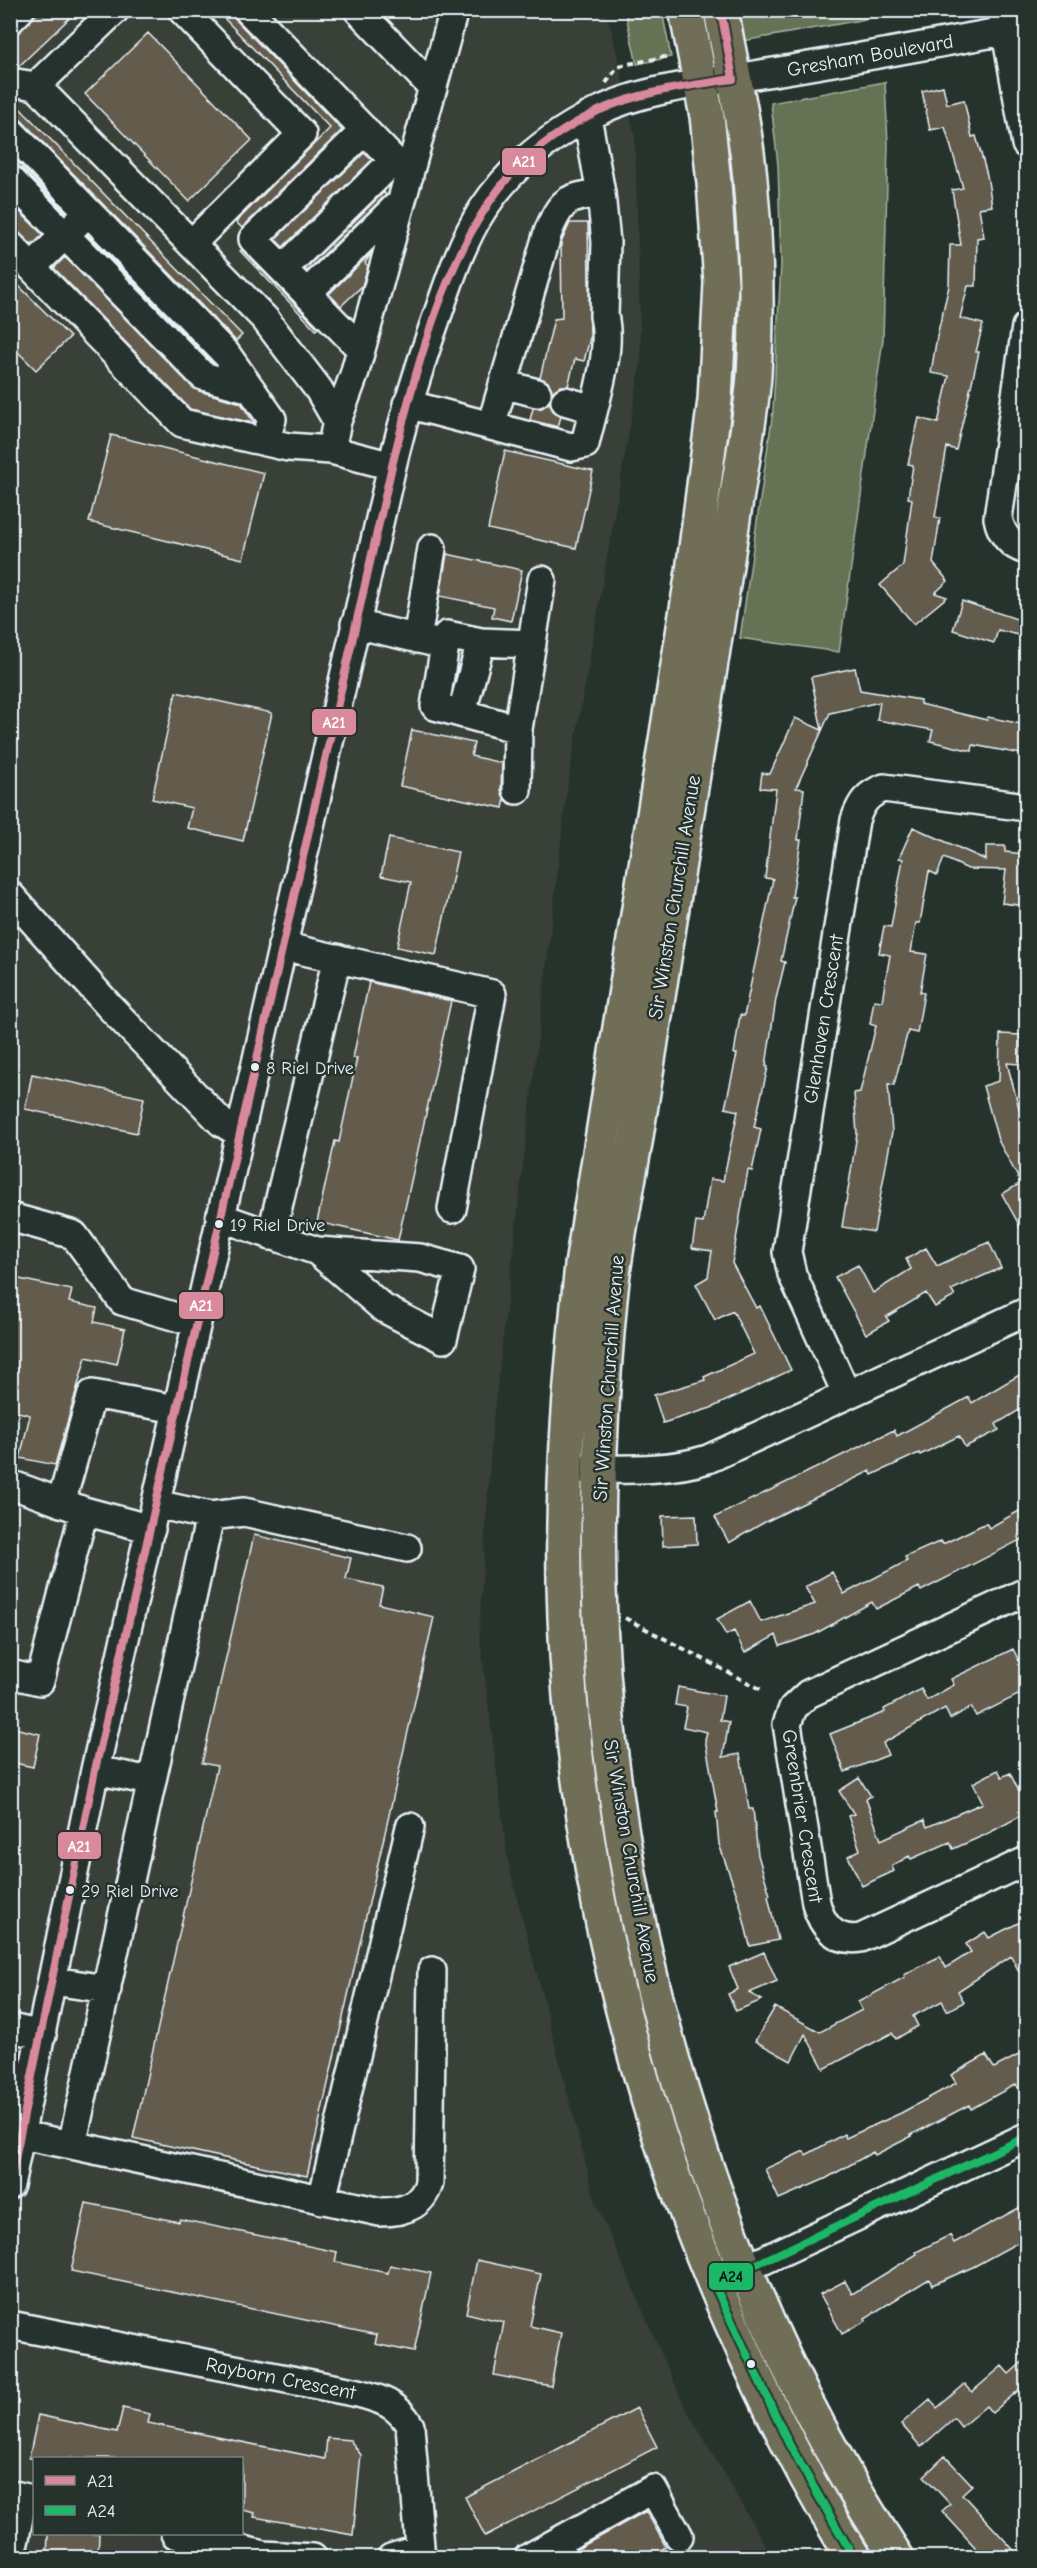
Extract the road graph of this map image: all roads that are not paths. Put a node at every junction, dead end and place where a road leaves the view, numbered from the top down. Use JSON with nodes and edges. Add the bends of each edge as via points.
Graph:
{"nodes":[{"id":1,"x":20,"y":10,"type":"edge"},
{"id":2,"x":115,"y":10,"type":"edge"},
{"id":3,"x":182,"y":10,"type":"edge"},
{"id":4,"x":248,"y":10,"type":"edge"},
{"id":5,"x":358,"y":10,"type":"edge"},
{"id":6,"x":454,"y":10,"type":"edge"},
{"id":7,"x":686,"y":10,"type":"edge"},
{"id":8,"x":721,"y":10,"type":"edge"},
{"id":9,"x":10,"y":20,"type":"edge"},
{"id":10,"x":1011,"y":23,"type":"edge"},
{"id":11,"x":734,"y":79,"type":"junction"},
{"id":12,"x":23,"y":84,"type":"edge"},
{"id":13,"x":702,"y":84,"type":"junction"},
{"id":14,"x":433,"y":88,"type":"junction"},
{"id":15,"x":587,"y":117,"type":"junction"},
{"id":16,"x":365,"y":130,"type":"junction"},
{"id":17,"x":10,"y":131,"type":"edge"},
{"id":18,"x":1026,"y":144,"type":"edge"},
{"id":19,"x":10,"y":179,"type":"edge"},
{"id":20,"x":402,"y":179,"type":"junction"},
{"id":21,"x":601,"y":193,"type":"junction"},
{"id":22,"x":88,"y":212,"type":"junction"},
{"id":23,"x":65,"y":235,"type":"junction"},
{"id":24,"x":191,"y":244,"type":"junction"},
{"id":25,"x":10,"y":245,"type":"edge"},
{"id":26,"x":32,"y":267,"type":"junction"},
{"id":27,"x":283,"y":269,"type":"junction"},
{"id":28,"x":307,"y":293,"type":"junction"},
{"id":29,"x":1026,"y":327,"type":"edge"},
{"id":30,"x":361,"y":349,"type":"junction"},
{"id":31,"x":503,"y":384,"type":"junction"},
{"id":32,"x":250,"y":389,"type":"junction"},
{"id":33,"x":537,"y":393,"type":"dead end"},
{"id":34,"x":565,"y":401,"type":"dead end"},
{"id":35,"x":407,"y":404,"type":"junction"},
{"id":36,"x":593,"y":409,"type":"junction"},
{"id":37,"x":337,"y":421,"type":"junction"},
{"id":38,"x":491,"y":426,"type":"junction"},
{"id":39,"x":265,"y":442,"type":"junction"},
{"id":40,"x":331,"y":450,"type":"junction"},
{"id":41,"x":392,"y":466,"type":"junction"},
{"id":42,"x":432,"y":548,"type":"dead end"},
{"id":43,"x":1026,"y":550,"type":"edge"},
{"id":44,"x":542,"y":580,"type":"dead end"},
{"id":45,"x":356,"y":624,"type":"junction"},
{"id":46,"x":417,"y":639,"type":"junction"},
{"id":47,"x":481,"y":642,"type":"junction"},
{"id":48,"x":532,"y":644,"type":"junction"},
{"id":49,"x":445,"y":645,"type":"junction"},
{"id":50,"x":462,"y":712,"type":"junction"},
{"id":51,"x":519,"y":729,"type":"junction"},
{"id":52,"x":517,"y":790,"type":"dead end"},
{"id":53,"x":1026,"y":807,"type":"edge"},
{"id":54,"x":10,"y":895,"type":"edge"},
{"id":55,"x":282,"y":946,"type":"junction"},
{"id":56,"x":337,"y":958,"type":"junction"},
{"id":57,"x":239,"y":1133,"type":"junction"},
{"id":58,"x":452,"y":1209,"type":"dead end"},
{"id":59,"x":10,"y":1217,"type":"edge"},
{"id":60,"x":220,"y":1217,"type":"junction"},
{"id":61,"x":271,"y":1236,"type":"junction"},
{"id":62,"x":317,"y":1251,"type":"junction"},
{"id":63,"x":1026,"y":1312,"type":"edge"},
{"id":64,"x":196,"y":1323,"type":"junction"},
{"id":65,"x":847,"y":1395,"type":"junction"},
{"id":66,"x":177,"y":1409,"type":"junction"},
{"id":67,"x":565,"y":1469,"type":"junction"},
{"id":68,"x":599,"y":1469,"type":"junction"},
{"id":69,"x":10,"y":1485,"type":"edge"},
{"id":70,"x":73,"y":1507,"type":"junction"},
{"id":71,"x":154,"y":1516,"type":"junction"},
{"id":72,"x":210,"y":1516,"type":"junction"},
{"id":73,"x":407,"y":1548,"type":"dead end"},
{"id":74,"x":1026,"y":1592,"type":"edge"},
{"id":75,"x":10,"y":1674,"type":"edge"},
{"id":76,"x":95,"y":1770,"type":"junction"},
{"id":77,"x":151,"y":1781,"type":"junction"},
{"id":78,"x":410,"y":1827,"type":"dead end"},
{"id":79,"x":1026,"y":1861,"type":"edge"},
{"id":80,"x":432,"y":1971,"type":"dead end"},
{"id":81,"x":53,"y":1981,"type":"junction"},
{"id":82,"x":106,"y":1989,"type":"junction"},
{"id":83,"x":10,"y":2028,"type":"edge"},
{"id":84,"x":42,"y":2035,"type":"junction"},
{"id":85,"x":21,"y":2135,"type":"junction"},
{"id":86,"x":1026,"y":2137,"type":"edge"},
{"id":87,"x":72,"y":2145,"type":"junction"},
{"id":88,"x":10,"y":2186,"type":"edge"},
{"id":89,"x":322,"y":2200,"type":"junction"},
{"id":90,"x":746,"y":2269,"type":"junction"},
{"id":91,"x":714,"y":2284,"type":"junction"},
{"id":92,"x":10,"y":2325,"type":"edge"},
{"id":93,"x":22,"y":2497,"type":"edge"},
{"id":94,"x":180,"y":2535,"type":"edge"},
{"id":95,"x":680,"y":2536,"type":"dead end"},
{"id":96,"x":421,"y":2553,"type":"edge"},
{"id":97,"x":11,"y":2554,"type":"edge"},
{"id":98,"x":313,"y":2558,"type":"edge"},
{"id":99,"x":391,"y":2558,"type":"edge"},
{"id":100,"x":528,"y":2558,"type":"edge"},
{"id":101,"x":854,"y":2558,"type":"edge"},
{"id":102,"x":897,"y":2558,"type":"edge"}],
"edges":[{"from":1,"to":9,"type":"street"},
{"from":2,"to":12,"type":"street"},
{"from":3,"to":24,"type":"street","via":[[302,134]]},
{"from":4,"to":16,"type":"street"},
{"from":5,"to":14,"type":"street"},
{"from":6,"to":14,"type":"street"},
{"from":7,"to":13,"type":"main road","name":"Sir Winston Churchill Avenue"},
{"from":8,"to":11,"type":"main road","name":"Sir Winston Churchill Avenue"},
{"from":10,"to":11,"type":"street","name":"Gresham Boulevard"},
{"from":10,"to":18,"type":"street"},
{"from":11,"to":13,"type":"street","name":"Gresham Boulevard"},
{"from":11,"to":68,"type":"main road","name":"Sir Winston Churchill Avenue","via":[[750,178],[754,378],[611,1292]]},
{"from":12,"to":24,"type":"street"},
{"from":13,"to":15,"type":"street","name":"Gresham Boulevard","via":[[622,102]]},
{"from":13,"to":67,"type":"main road","name":"Sir Winston Churchill Avenue","via":[[721,283],[715,400],[693,571],[582,1265]]},
{"from":14,"to":20,"type":"street"},
{"from":15,"to":21,"type":"street"},
{"from":15,"to":35,"type":"street","name":"Gresham Boulevard","via":[[524,159],[482,210],[448,283]]},
{"from":16,"to":20,"type":"street"},
{"from":16,"to":27,"type":"street","via":[[253,239]]},
{"from":17,"to":22,"type":"street"},
{"from":19,"to":23,"type":"street"},
{"from":20,"to":27,"type":"street"},
{"from":20,"to":28,"type":"street"},
{"from":20,"to":30,"type":"street"},
{"from":21,"to":31,"type":"street","via":[[570,198],[556,213]]},
{"from":21,"to":36,"type":"street","via":[[607,327]]},
{"from":22,"to":23,"type":"street"},
{"from":22,"to":32,"type":"street","via":[[227,355]]},
{"from":23,"to":26,"type":"street"},
{"from":23,"to":32,"type":"street","via":[[203,376]]},
{"from":24,"to":37,"type":"street","via":[[265,319],[319,390]]},
{"from":25,"to":26,"type":"street"},
{"from":26,"to":39,"type":"street","via":[[182,423]]},
{"from":27,"to":28,"type":"street"},
{"from":28,"to":30,"type":"street"},
{"from":29,"to":43,"type":"street","via":[[998,518],[1005,537]]},
{"from":30,"to":37,"type":"street"},
{"from":31,"to":33,"type":"street"},
{"from":31,"to":38,"type":"street"},
{"from":32,"to":39,"type":"street","via":[[272,420]]},
{"from":34,"to":36,"type":"street"},
{"from":35,"to":38,"type":"street"},
{"from":35,"to":41,"type":"street","name":"Gresham Boulevard"},
{"from":36,"to":38,"type":"street","via":[[585,444],[571,447]]},
{"from":37,"to":40,"type":"street"},
{"from":39,"to":40,"type":"street"},
{"from":40,"to":41,"type":"street"},
{"from":41,"to":45,"type":"street","name":"Gresham Boulevard"},
{"from":42,"to":46,"type":"street"},
{"from":44,"to":48,"type":"street"},
{"from":45,"to":46,"type":"street"},
{"from":45,"to":55,"type":"street","name":"Gresham Boulevard"},
{"from":46,"to":49,"type":"street"},
{"from":47,"to":48,"type":"street"},
{"from":47,"to":49,"type":"street","via":[[447,635]]},
{"from":47,"to":50,"type":"street"},
{"from":48,"to":51,"type":"street"},
{"from":49,"to":50,"type":"street","via":[[435,706]]},
{"from":50,"to":51,"type":"street"},
{"from":51,"to":52,"type":"street"},
{"from":53,"to":65,"type":"street","name":"Glenhaven Crescent","via":[[884,788],[863,801],[855,820],[787,1252],[792,1274]]},
{"from":54,"to":57,"type":"street","via":[[221,1122]]},
{"from":55,"to":56,"type":"street"},
{"from":55,"to":57,"type":"street","name":"Gresham Boulevard"},
{"from":56,"to":58,"type":"street","via":[[492,994]]},
{"from":56,"to":61,"type":"street"},
{"from":57,"to":60,"type":"street","name":"Gresham Boulevard"},
{"from":59,"to":64,"type":"street","via":[[74,1235],[122,1301]]},
{"from":60,"to":61,"type":"street"},
{"from":60,"to":64,"type":"street","name":"Gresham Boulevard"},
{"from":61,"to":62,"type":"street"},
{"from":62,"to":62,"type":"street","via":[[383,1308],[443,1339],[460,1269],[420,1258]]},
{"from":63,"to":65,"type":"street"},
{"from":64,"to":66,"type":"street","name":"Gresham Boulevard"},
{"from":65,"to":68,"type":"street","via":[[694,1464]]},
{"from":66,"to":70,"type":"street","via":[[92,1394]]},
{"from":66,"to":71,"type":"street","name":"Gresham Boulevard"},
{"from":67,"to":68,"type":"street"},
{"from":67,"to":91,"type":"main road","name":"Sir Winston Churchill Avenue","via":[[564,1606],[572,1719],[607,1944],[631,2046],[656,2128]]},
{"from":68,"to":90,"type":"main road","name":"Sir Winston Churchill Avenue","via":[[601,1627],[607,1714],[615,1790],[639,1922],[702,2154]]},
{"from":69,"to":70,"type":"street"},
{"from":70,"to":71,"type":"street"},
{"from":70,"to":75,"type":"street","via":[[40,1681]]},
{"from":71,"to":72,"type":"street"},
{"from":71,"to":76,"type":"street","name":"Gresham Boulevard"},
{"from":72,"to":73,"type":"street","via":[[244,1512]]},
{"from":72,"to":77,"type":"street"},
{"from":74,"to":79,"type":"street","name":"Greenbrier Crescent","via":[[808,1694],[793,1708],[786,1724],[816,1903],[819,1915],[837,1936],[861,1938]]},
{"from":76,"to":77,"type":"street"},
{"from":76,"to":81,"type":"street","name":"Gresham Boulevard"},
{"from":77,"to":82,"type":"street"},
{"from":78,"to":89,"type":"street"},
{"from":80,"to":89,"type":"street","via":[[426,2194],[415,2205],[395,2212]]},
{"from":81,"to":82,"type":"street"},
{"from":81,"to":84,"type":"street","name":"Gresham Boulevard"},
{"from":82,"to":87,"type":"street"},
{"from":83,"to":84,"type":"street"},
{"from":84,"to":85,"type":"street","name":"Gresham Boulevard"},
{"from":85,"to":87,"type":"street"},
{"from":85,"to":88,"type":"street","name":"Gresham Boulevard"},
{"from":86,"to":90,"type":"street"},
{"from":87,"to":89,"type":"street"},
{"from":90,"to":91,"type":"street"},
{"from":90,"to":102,"type":"main road","name":"Sir Winston Churchill Avenue","via":[[824,2433]]},
{"from":91,"to":101,"type":"main road","name":"Sir Winston Churchill Avenue","via":[[789,2444]]},
{"from":92,"to":96,"type":"street","name":"Rayborn Crescent","via":[[386,2401],[404,2415],[410,2426]]},
{"from":93,"to":97,"type":"street"},
{"from":94,"to":98,"type":"street","via":[[264,2555]]},
{"from":95,"to":100,"type":"street","via":[[653,2489]]},
{"from":96,"to":99,"type":"street"}]}
